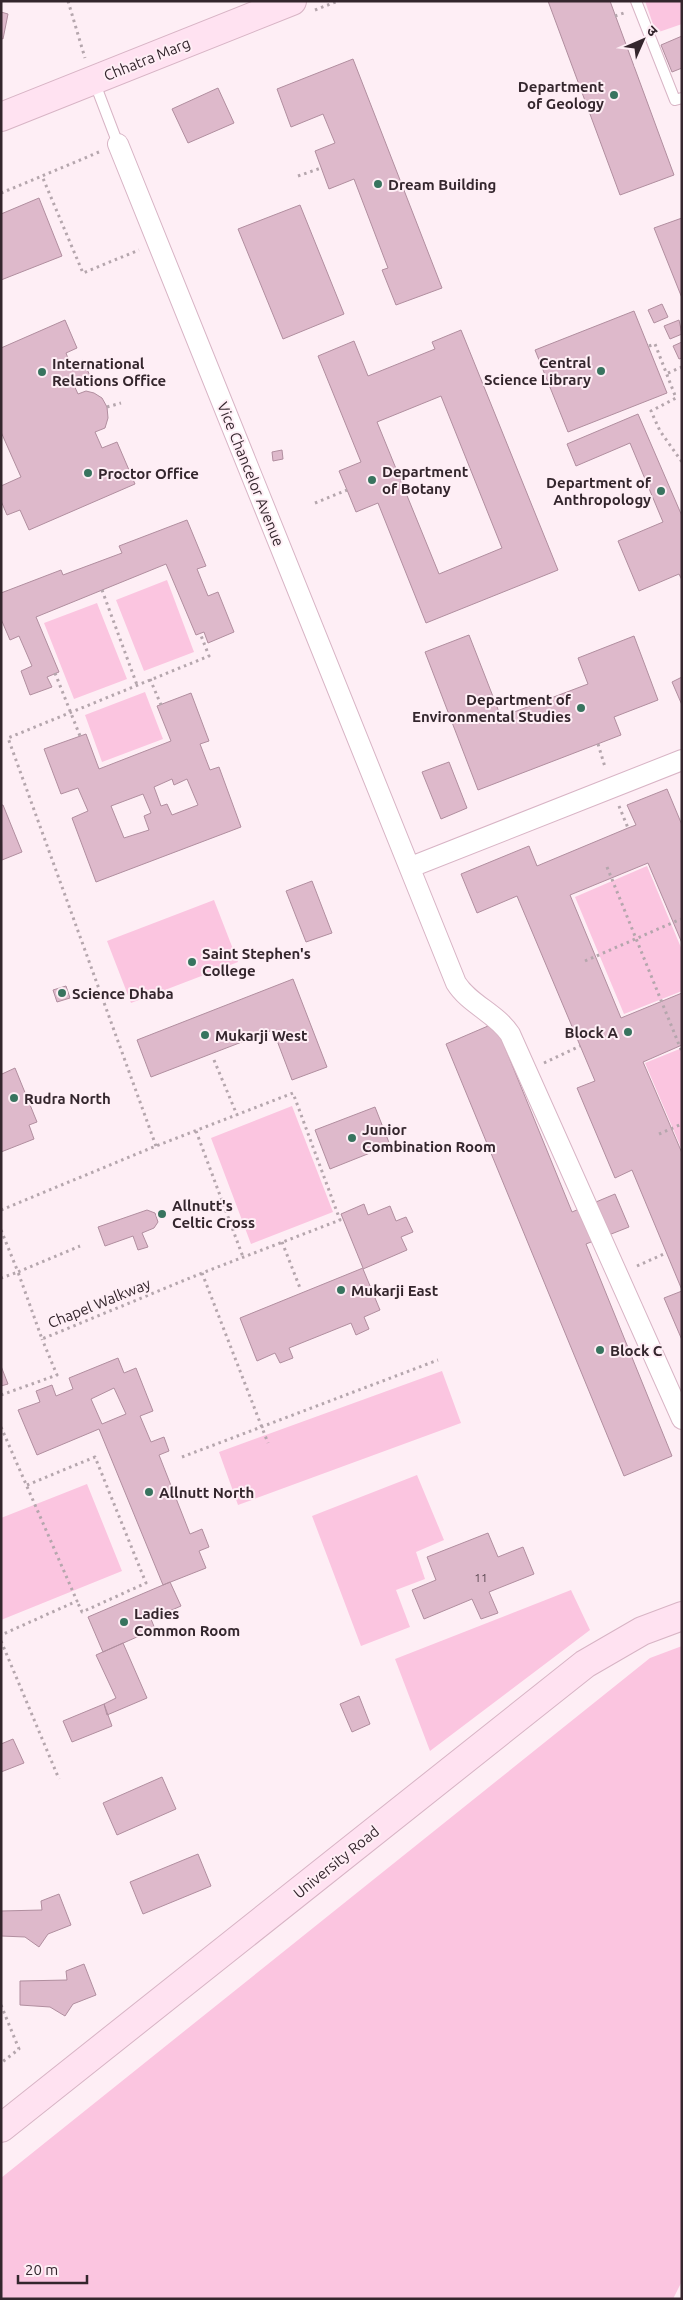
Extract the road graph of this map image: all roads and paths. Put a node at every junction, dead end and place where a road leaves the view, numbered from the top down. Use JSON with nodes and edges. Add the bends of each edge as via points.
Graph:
{"nodes":[{"id":1,"x":68,"y":1,"type":"edge"},
{"id":2,"x":292,"y":1,"type":"edge"},
{"id":3,"x":636,"y":1,"type":"edge"},
{"id":4,"x":94,"y":80,"type":"junction"},
{"id":5,"x":682,"y":98,"type":"edge"},
{"id":6,"x":1,"y":117,"type":"edge"},
{"id":7,"x":118,"y":144,"type":"junction"},
{"id":8,"x":321,"y":168,"type":"dead end"},
{"id":9,"x":42,"y":176,"type":"junction"},
{"id":10,"x":298,"y":176,"type":"dead end"},
{"id":11,"x":1,"y":193,"type":"edge"},
{"id":12,"x":158,"y":242,"type":"junction"},
{"id":13,"x":648,"y":346,"type":"dead end"},
{"id":14,"x":682,"y":367,"type":"edge"},
{"id":15,"x":668,"y":373,"type":"junction"},
{"id":16,"x":121,"y":403,"type":"dead end"},
{"id":17,"x":107,"y":407,"type":"dead end"},
{"id":18,"x":682,"y":462,"type":"edge"},
{"id":19,"x":347,"y":490,"type":"dead end"},
{"id":20,"x":314,"y":504,"type":"dead end"},
{"id":21,"x":102,"y":590,"type":"dead end"},
{"id":22,"x":200,"y":633,"type":"dead end"},
{"id":23,"x":55,"y":673,"type":"dead end"},
{"id":24,"x":150,"y":680,"type":"junction"},
{"id":25,"x":138,"y":685,"type":"junction"},
{"id":26,"x":161,"y":705,"type":"dead end"},
{"id":27,"x":71,"y":712,"type":"junction"},
{"id":28,"x":80,"y":736,"type":"dead end"},
{"id":29,"x":682,"y":760,"type":"edge"},
{"id":30,"x":411,"y":867,"type":"junction"},
{"id":31,"x":607,"y":867,"type":"dead end"},
{"id":32,"x":681,"y":919,"type":"edge"},
{"id":33,"x":636,"y":939,"type":"junction"},
{"id":34,"x":586,"y":961,"type":"dead end"},
{"id":35,"x":616,"y":1031,"type":"dead end"},
{"id":36,"x":619,"y":1040,"type":"dead end"},
{"id":37,"x":580,"y":1046,"type":"dead end"},
{"id":38,"x":682,"y":1052,"type":"edge"},
{"id":39,"x":214,"y":1060,"type":"dead end"},
{"id":40,"x":526,"y":1071,"type":"junction"},
{"id":41,"x":237,"y":1115,"type":"junction"},
{"id":42,"x":682,"y":1124,"type":"edge"},
{"id":43,"x":196,"y":1131,"type":"junction"},
{"id":44,"x":659,"y":1134,"type":"dead end"},
{"id":45,"x":156,"y":1146,"type":"junction"},
{"id":46,"x":1,"y":1210,"type":"edge"},
{"id":47,"x":1,"y":1230,"type":"edge"},
{"id":48,"x":282,"y":1242,"type":"junction"},
{"id":49,"x":80,"y":1246,"type":"dead end"},
{"id":50,"x":666,"y":1253,"type":"dead end"},
{"id":51,"x":243,"y":1257,"type":"junction"},
{"id":52,"x":18,"y":1272,"type":"junction"},
{"id":53,"x":202,"y":1273,"type":"junction"},
{"id":54,"x":617,"y":1274,"type":"junction"},
{"id":55,"x":1,"y":1278,"type":"edge"},
{"id":56,"x":300,"y":1288,"type":"dead end"},
{"id":57,"x":42,"y":1339,"type":"junction"},
{"id":58,"x":438,"y":1360,"type":"dead end"},
{"id":59,"x":1,"y":1396,"type":"edge"},
{"id":60,"x":682,"y":1419,"type":"edge"},
{"id":61,"x":1,"y":1428,"type":"edge"},
{"id":62,"x":263,"y":1428,"type":"junction"},
{"id":63,"x":268,"y":1443,"type":"dead end"},
{"id":64,"x":182,"y":1457,"type":"dead end"},
{"id":65,"x":26,"y":1486,"type":"junction"},
{"id":66,"x":77,"y":1601,"type":"junction"},
{"id":67,"x":682,"y":1616,"type":"edge"},
{"id":68,"x":1,"y":1635,"type":"edge"},
{"id":69,"x":1,"y":1641,"type":"edge"},
{"id":70,"x":59,"y":1779,"type":"dead end"},
{"id":71,"x":1,"y":2005,"type":"edge"},
{"id":72,"x":1,"y":2063,"type":"edge"},
{"id":73,"x":1,"y":2128,"type":"edge"}],
"edges":[{"from":1,"to":4,"type":"path"},
{"from":2,"to":4,"type":"street","name":"Chhatra Marg"},
{"from":3,"to":5,"type":"lane","via":[[675,100]]},
{"from":4,"to":6,"type":"street","name":"Chhatra Marg"},
{"from":4,"to":7,"type":"lane","name":"Vice Chancelor Avenue"},
{"from":7,"to":9,"type":"path"},
{"from":7,"to":12,"type":"street","name":"Vice Chancelor Avenue"},
{"from":8,"to":10,"type":"path"},
{"from":9,"to":11,"type":"path"},
{"from":9,"to":12,"type":"path","via":[[83,273]]},
{"from":12,"to":30,"type":"street","name":"Vice Chancelor Avenue"},
{"from":13,"to":15,"type":"path","via":[[655,344]]},
{"from":14,"to":15,"type":"path"},
{"from":15,"to":18,"type":"path","via":[[676,398],[651,411],[660,431]]},
{"from":16,"to":17,"type":"path"},
{"from":19,"to":20,"type":"path"},
{"from":21,"to":25,"type":"path"},
{"from":22,"to":24,"type":"path","via":[[209,656]]},
{"from":23,"to":27,"type":"path"},
{"from":24,"to":25,"type":"path"},
{"from":24,"to":26,"type":"path"},
{"from":25,"to":27,"type":"path"},
{"from":27,"to":28,"type":"path"},
{"from":27,"to":45,"type":"path","via":[[8,738]]},
{"from":29,"to":30,"type":"street"},
{"from":30,"to":40,"type":"street","name":"Vice Chancelor Avenue","via":[[456,982],[464,993],[506,1028]]},
{"from":31,"to":33,"type":"path"},
{"from":32,"to":33,"type":"path"},
{"from":33,"to":34,"type":"path"},
{"from":33,"to":38,"type":"path"},
{"from":35,"to":36,"type":"path"},
{"from":37,"to":40,"type":"path"},
{"from":39,"to":41,"type":"path"},
{"from":40,"to":54,"type":"street","name":"Vice Chancelor Avenue"},
{"from":41,"to":43,"type":"path"},
{"from":41,"to":48,"type":"path","name":"Chapel Walkway","via":[[293,1093],[340,1220]]},
{"from":42,"to":44,"type":"path"},
{"from":43,"to":45,"type":"path"},
{"from":43,"to":51,"type":"path"},
{"from":45,"to":46,"type":"path"},
{"from":47,"to":52,"type":"path","name":"Chapel Walkway"},
{"from":48,"to":51,"type":"path","name":"Chapel Walkway"},
{"from":48,"to":56,"type":"path"},
{"from":49,"to":52,"type":"path"},
{"from":50,"to":54,"type":"path"},
{"from":51,"to":53,"type":"path","name":"Chapel Walkway"},
{"from":52,"to":55,"type":"path"},
{"from":52,"to":57,"type":"path","name":"Chapel Walkway"},
{"from":53,"to":57,"type":"path","name":"Chapel Walkway"},
{"from":53,"to":62,"type":"path"},
{"from":54,"to":60,"type":"street","name":"Vice Chancelor Avenue"},
{"from":57,"to":59,"type":"path","via":[[57,1376]]},
{"from":58,"to":62,"type":"path"},
{"from":61,"to":65,"type":"path"},
{"from":62,"to":63,"type":"path"},
{"from":62,"to":64,"type":"path"},
{"from":65,"to":66,"type":"path"},
{"from":65,"to":66,"type":"path","via":[[95,1457],[146,1583],[82,1612]]},
{"from":66,"to":68,"type":"path"},
{"from":67,"to":73,"type":"street","name":"University Road","via":[[642,1631],[585,1664]]},
{"from":69,"to":70,"type":"path"},
{"from":71,"to":72,"type":"path","via":[[19,2049]]}]}
